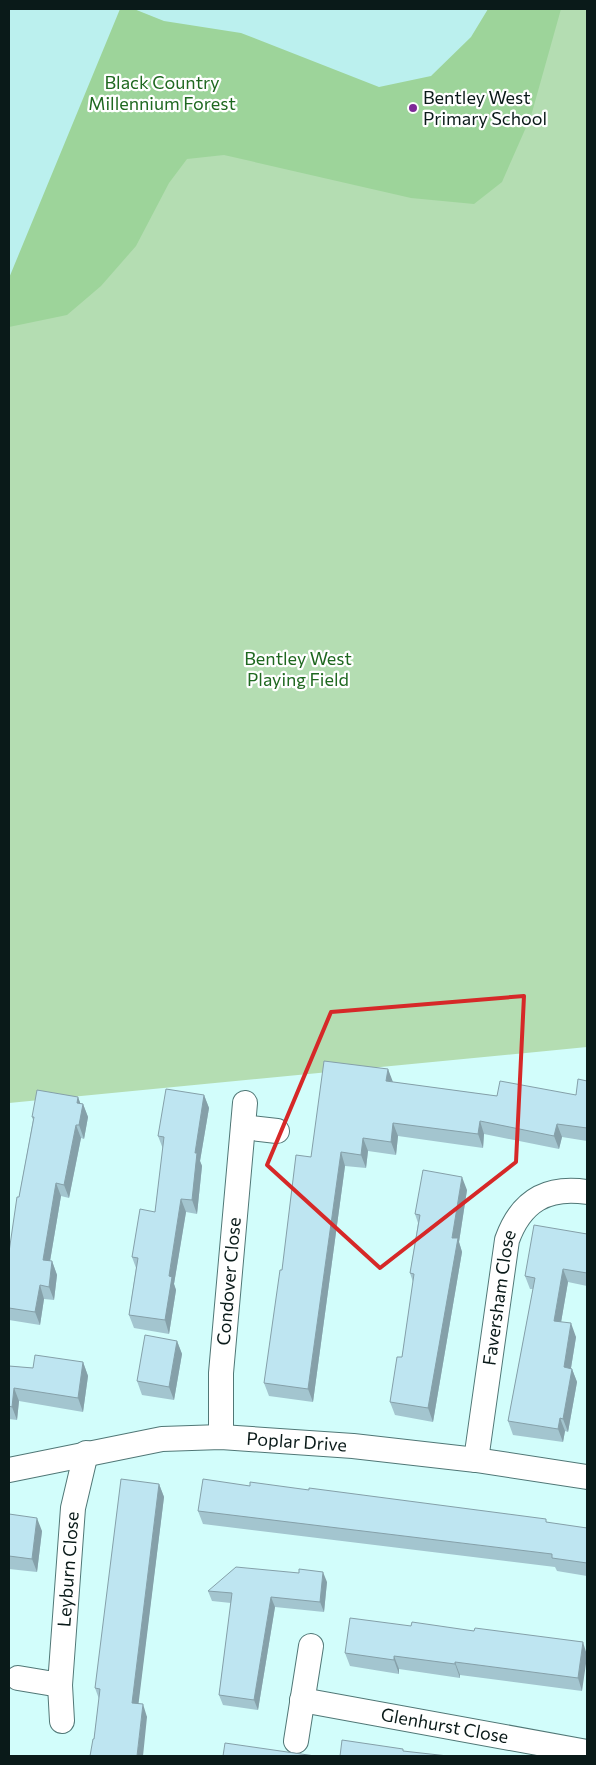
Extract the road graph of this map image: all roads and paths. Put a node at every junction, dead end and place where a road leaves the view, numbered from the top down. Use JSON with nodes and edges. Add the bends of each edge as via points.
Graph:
{"nodes":[{"id":1,"x":245,"y":1103,"type":"dead end"},
{"id":2,"x":243,"y":1127,"type":"junction"},
{"id":3,"x":277,"y":1131,"type":"dead end"},
{"id":4,"x":587,"y":1192,"type":"edge"},
{"id":5,"x":221,"y":1437,"type":"junction"},
{"id":6,"x":86,"y":1453,"type":"junction"},
{"id":7,"x":476,"y":1460,"type":"junction"},
{"id":8,"x":9,"y":1470,"type":"edge"},
{"id":9,"x":587,"y":1477,"type":"edge"},
{"id":10,"x":311,"y":1646,"type":"dead end"},
{"id":11,"x":18,"y":1678,"type":"dead end"},
{"id":12,"x":60,"y":1685,"type":"junction"},
{"id":13,"x":302,"y":1700,"type":"junction"},
{"id":14,"x":62,"y":1721,"type":"dead end"},
{"id":15,"x":296,"y":1741,"type":"dead end"},
{"id":16,"x":587,"y":1752,"type":"edge"}],
"edges":[{"from":1,"to":2,"type":"street","name":"Condover Close"},
{"from":2,"to":3,"type":"street"},
{"from":2,"to":5,"type":"street","name":"Condover Close","via":[[221,1373]]},
{"from":4,"to":7,"type":"street","name":"Faversham Close","via":[[568,1189],[549,1192],[514,1220],[507,1240]]},
{"from":5,"to":6,"type":"street","name":"Poplar Drive","via":[[162,1439]]},
{"from":5,"to":7,"type":"street","name":"Poplar Drive","via":[[286,1440]]},
{"from":6,"to":8,"type":"street","name":"Poplar Drive"},
{"from":6,"to":12,"type":"street","name":"Leyburn Close","via":[[73,1508]]},
{"from":7,"to":9,"type":"street","name":"Poplar Drive"},
{"from":10,"to":13,"type":"street"},
{"from":11,"to":12,"type":"street"},
{"from":12,"to":14,"type":"street","name":"Leyburn Close"},
{"from":13,"to":15,"type":"street"},
{"from":13,"to":16,"type":"street","name":"Glenhurst Close"}]}
